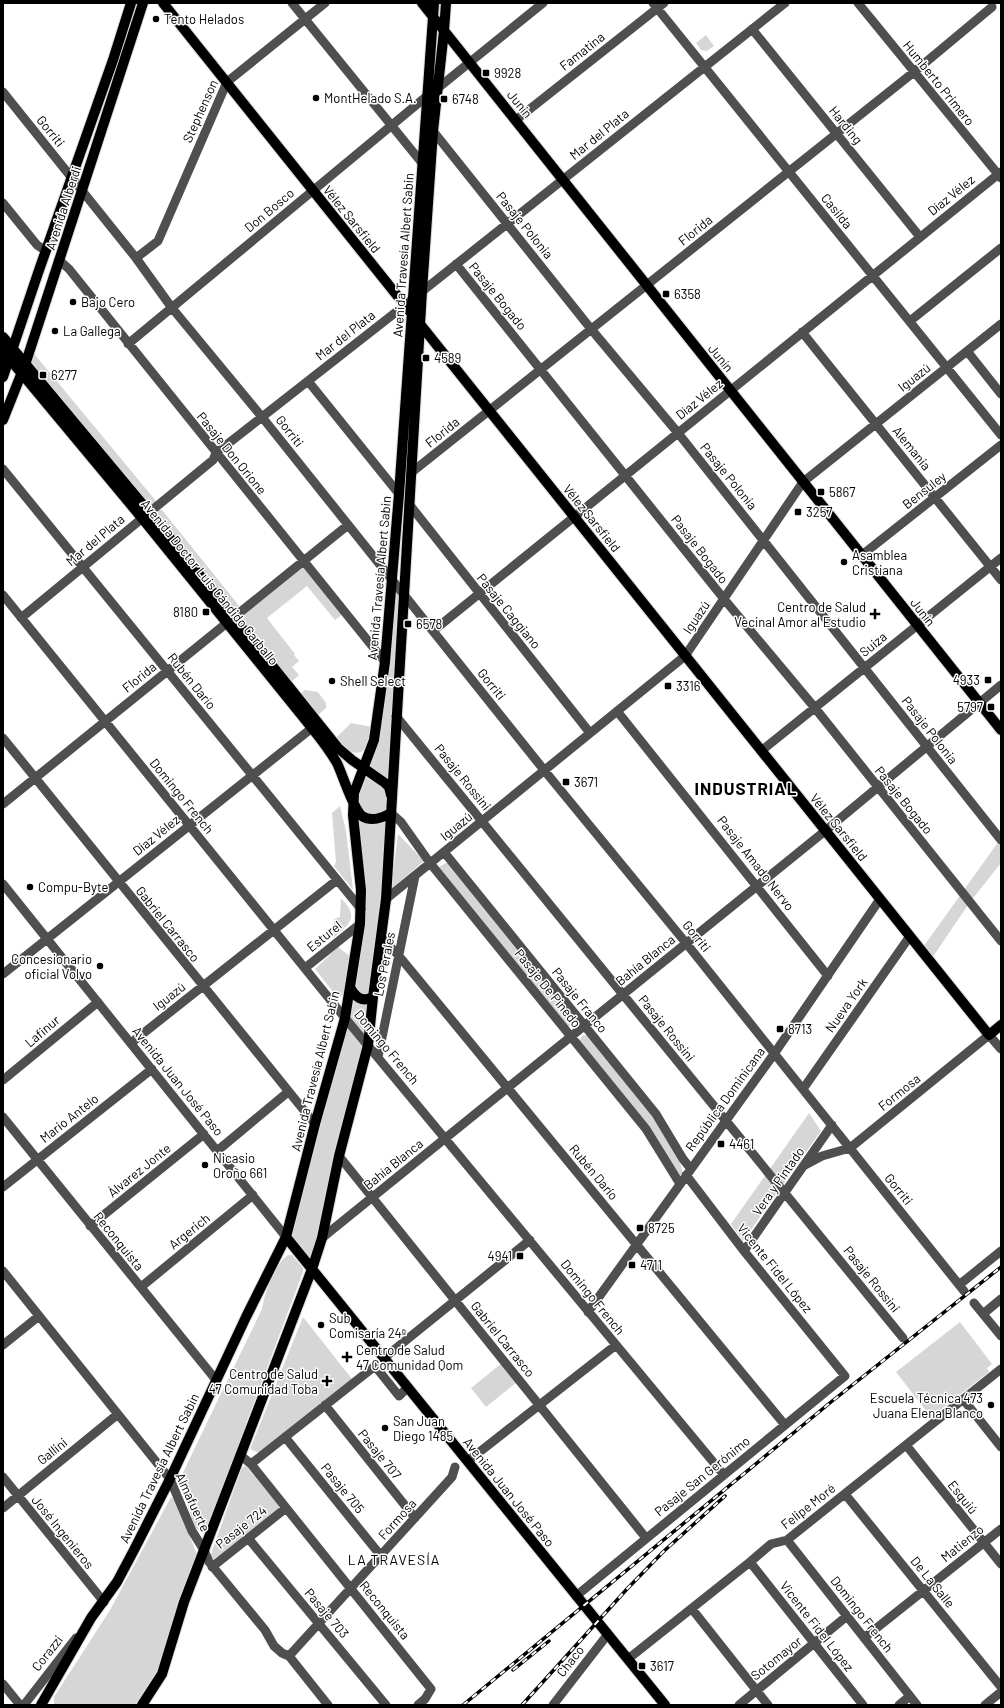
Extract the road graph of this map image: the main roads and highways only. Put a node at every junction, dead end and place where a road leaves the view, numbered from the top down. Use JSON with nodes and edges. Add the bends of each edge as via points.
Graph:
{"nodes":[{"id":1,"x":131,"y":3,"type":"edge"},
{"id":2,"x":143,"y":3,"type":"edge"},
{"id":3,"x":163,"y":3,"type":"edge"},
{"id":4,"x":422,"y":3,"type":"edge"},
{"id":5,"x":434,"y":3,"type":"edge"},
{"id":6,"x":446,"y":3,"type":"edge"},
{"id":7,"x":433,"y":17,"type":"junction"},
{"id":8,"x":444,"y":31,"type":"junction"},
{"id":9,"x":409,"y":302,"type":"junction"},
{"id":10,"x":412,"y":314,"type":"junction"},
{"id":11,"x":420,"y":325,"type":"junction"},
{"id":12,"x":3,"y":336,"type":"edge"},
{"id":13,"x":13,"y":348,"type":"junction"},
{"id":14,"x":6,"y":355,"type":"edge"},
{"id":15,"x":26,"y":362,"type":"junction"},
{"id":16,"x":22,"y":372,"type":"junction"},
{"id":17,"x":3,"y":377,"type":"edge"},
{"id":18,"x":3,"y":420,"type":"edge"},
{"id":19,"x":146,"y":515,"type":"junction"},
{"id":20,"x":315,"y":726,"type":"junction"},
{"id":21,"x":1001,"y":730,"type":"edge"},
{"id":22,"x":364,"y":768,"type":"junction"},
{"id":23,"x":379,"y":779,"type":"junction"},
{"id":24,"x":356,"y":786,"type":"junction"},
{"id":25,"x":392,"y":799,"type":"junction"},
{"id":26,"x":353,"y":800,"type":"junction"},
{"id":27,"x":391,"y":813,"type":"junction"},
{"id":28,"x":350,"y":987,"type":"junction"},
{"id":29,"x":373,"y":997,"type":"junction"},
{"id":30,"x":1001,"y":1025,"type":"edge"},
{"id":31,"x":989,"y":1035,"type":"joint"},
{"id":32,"x":286,"y":1237,"type":"junction"},
{"id":33,"x":312,"y":1269,"type":"junction"},
{"id":34,"x":41,"y":1705,"type":"edge"},
{"id":35,"x":142,"y":1705,"type":"edge"},
{"id":36,"x":666,"y":1705,"type":"edge"}],
"edges":[{"from":1,"to":13,"type":"main road","name":"Avenida Alberdi"},
{"from":2,"to":15,"type":"main road","name":"Avenida Alberdi"},
{"from":3,"to":9,"type":"main road","name":"Vélez Sarsfield","via":[[313,191]]},
{"from":4,"to":7,"type":"main road","name":"Junín"},
{"from":5,"to":7,"type":"main road","name":"Avenida Travesía Albert Sabin"},
{"from":6,"to":8,"type":"main road","name":"Avenida Travesía Albert Sabin"},
{"from":7,"to":8,"type":"main road","name":"Junín"},
{"from":7,"to":9,"type":"main road","name":"Avenida Travesía Albert Sabin"},
{"from":8,"to":11,"type":"main road","name":"Avenida Travesía Albert Sabin","via":[[433,131]]},
{"from":8,"to":21,"type":"main road","name":"Junín"},
{"from":9,"to":10,"type":"main road","name":"Vélez Sarsfield"},
{"from":10,"to":11,"type":"main road","name":"Vélez Sarsfield"},
{"from":10,"to":22,"type":"main road","name":"Avenida Travesía Albert Sabin","via":[[385,662],[374,740]]},
{"from":11,"to":25,"type":"main road","name":"Avenida Travesía Albert Sabin"},
{"from":11,"to":31,"type":"main road","name":"Vélez Sarsfield"},
{"from":12,"to":13,"type":"main road","name":"Avenida Doctor Luis Cándido Carballo"},
{"from":13,"to":14,"type":"main road","name":"Avenida Alberdi"},
{"from":13,"to":15,"type":"main road","name":"Avenida Doctor Luis Cándido Carballo"},
{"from":14,"to":16,"type":"main road","name":"Avenida Doctor Luis Cándido Carballo"},
{"from":14,"to":17,"type":"main road","name":"Avenida Alberdi"},
{"from":15,"to":16,"type":"main road","name":"Avenida Alberdi"},
{"from":15,"to":19,"type":"main road","name":"Avenida Doctor Luis Cándido Carballo"},
{"from":16,"to":18,"type":"main road","name":"Avenida Alberdi"},
{"from":16,"to":19,"type":"main road","name":"Avenida Doctor Luis Cándido Carballo"},
{"from":19,"to":20,"type":"main road","name":"Avenida Doctor Luis Cándido Carballo"},
{"from":20,"to":22,"type":"main road","name":"Avenida Doctor Luis Cándido Carballo"},
{"from":20,"to":26,"type":"main road","name":"Avenida Doctor Luis Cándido Carballo","via":[[337,763]]},
{"from":22,"to":23,"type":"main road","name":"Avenida Doctor Luis Cándido Carballo"},
{"from":22,"to":24,"type":"main road","name":"Avenida Travesía Albert Sabin"},
{"from":23,"to":24,"type":"main road","via":[[367,779]]},
{"from":23,"to":25,"type":"main road","name":"Avenida Doctor Luis Cándido Carballo","via":[[388,787]]},
{"from":24,"to":26,"type":"main road","name":"Avenida Travesía Albert Sabin"},
{"from":25,"to":27,"type":"main road","name":"Avenida Travesía Albert Sabin"},
{"from":26,"to":27,"type":"main road","name":"Avenida Doctor Luis Cándido Carballo","via":[[363,817],[377,819]]},
{"from":26,"to":28,"type":"main road","name":"Avenida Travesía Albert Sabin","via":[[361,909]]},
{"from":27,"to":29,"type":"main road","name":"Avenida Travesía Albert Sabin","via":[[386,899]]},
{"from":28,"to":29,"type":"main road","via":[[360,999],[368,1000]]},
{"from":28,"to":32,"type":"main road","name":"Avenida Travesía Albert Sabin","via":[[345,1018]]},
{"from":29,"to":33,"type":"main road","name":"Avenida Travesía Albert Sabin","via":[[368,1044],[339,1156],[322,1238]]},
{"from":30,"to":31,"type":"main road","name":"Formosa"},
{"from":32,"to":33,"type":"main road","name":"Avenida Juan José Paso"},
{"from":32,"to":34,"type":"main road","name":"Avenida Travesía Albert Sabin","via":[[170,1479],[117,1582],[92,1618]]},
{"from":33,"to":35,"type":"main road","name":"Avenida Travesía Albert Sabin","via":[[184,1602],[162,1674]]},
{"from":33,"to":36,"type":"main road","name":"Avenida Juan José Paso"}]}
